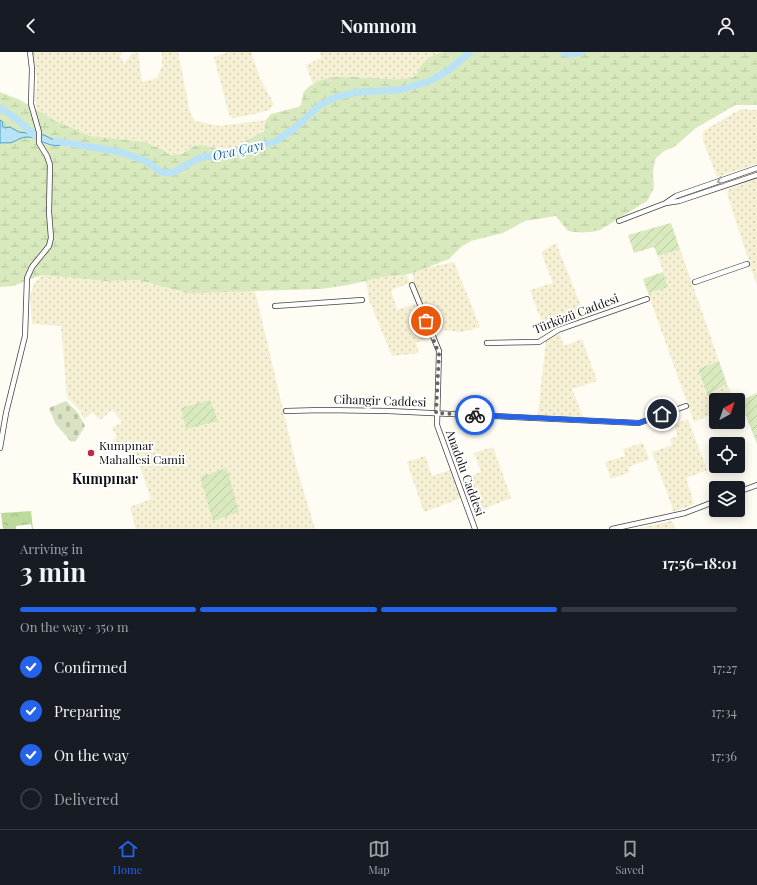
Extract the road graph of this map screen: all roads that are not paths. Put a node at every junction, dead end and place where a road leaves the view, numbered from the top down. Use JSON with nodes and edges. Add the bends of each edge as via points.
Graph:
{"nodes":[{"id":1,"x":30,"y":52,"type":"edge"},
{"id":2,"x":757,"y":168,"type":"edge"},
{"id":3,"x":757,"y":175,"type":"edge"},
{"id":4,"x":666,"y":203,"type":"junction"},
{"id":5,"x":619,"y":221,"type":"dead end"},
{"id":6,"x":747,"y":264,"type":"dead end"},
{"id":7,"x":695,"y":282,"type":"dead end"},
{"id":8,"x":412,"y":285,"type":"dead end"},
{"id":9,"x":647,"y":299,"type":"dead end"},
{"id":10,"x":362,"y":300,"type":"dead end"},
{"id":11,"x":275,"y":306,"type":"dead end"},
{"id":12,"x":488,"y":343,"type":"dead end"},
{"id":13,"x":686,"y":406,"type":"dead end"},
{"id":14,"x":286,"y":411,"type":"dead end"},
{"id":15,"x":436,"y":413,"type":"junction"},
{"id":16,"x":0,"y":448,"type":"edge"},
{"id":17,"x":757,"y":485,"type":"edge"},
{"id":18,"x":745,"y":489,"type":"edge"},
{"id":19,"x":709,"y":503,"type":"edge"},
{"id":20,"x":475,"y":529,"type":"edge"},
{"id":21,"x":612,"y":529,"type":"edge"}],
"edges":[{"from":1,"to":16,"type":"street","via":[[33,78],[31,100],[39,142],[50,165],[51,238],[49,246],[32,267],[27,278],[26,336],[6,413]]},
{"from":2,"to":4,"type":"street","one_way":true,"via":[[676,196]]},
{"from":3,"to":4,"type":"street"},
{"from":4,"to":5,"type":"street"},
{"from":6,"to":7,"type":"street"},
{"from":8,"to":15,"type":"street","name":"Anadolu Caddesi","via":[[439,352]]},
{"from":9,"to":12,"type":"street","name":"Türközü Caddesi","via":[[558,330],[539,342]]},
{"from":10,"to":11,"type":"street"},
{"from":13,"to":15,"type":"street","name":"Cihangir Caddesi","via":[[639,423]]},
{"from":14,"to":15,"type":"street","name":"Cihangir Caddesi"},
{"from":15,"to":20,"type":"street","name":"Anadolu Caddesi","via":[[438,431]]},
{"from":17,"to":18,"type":"street"},
{"from":19,"to":21,"type":"street","via":[[685,513]]}]}
